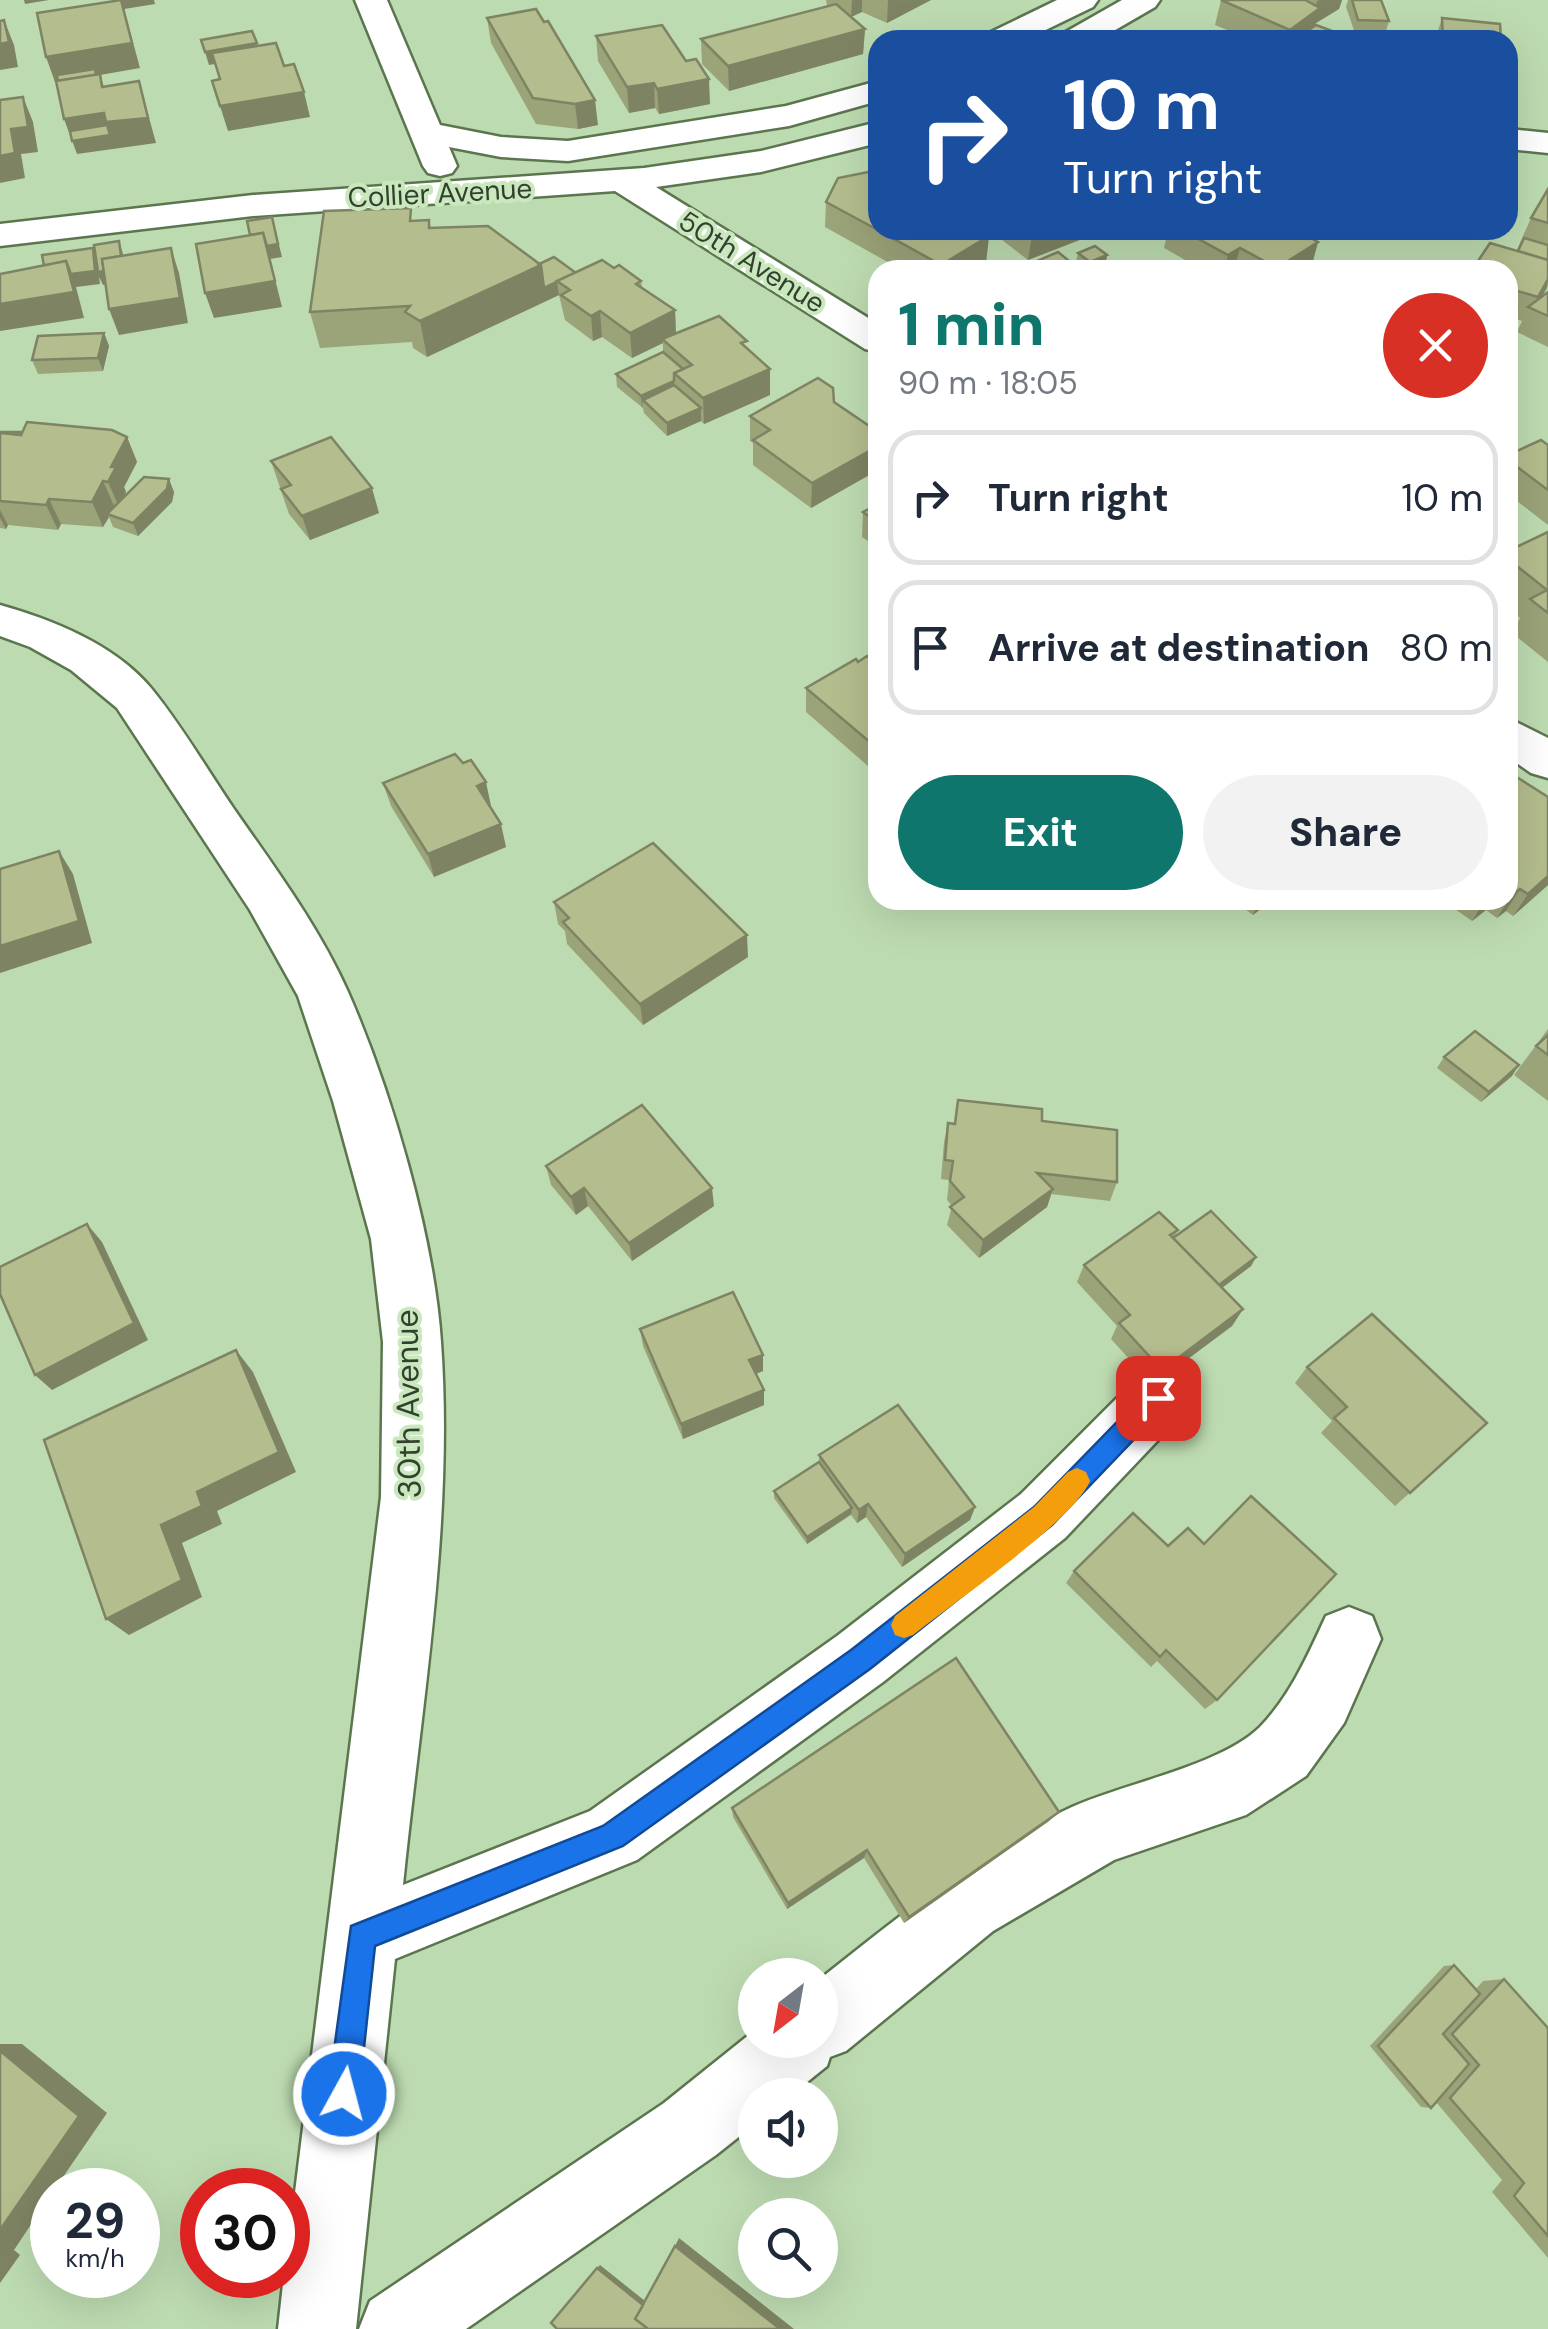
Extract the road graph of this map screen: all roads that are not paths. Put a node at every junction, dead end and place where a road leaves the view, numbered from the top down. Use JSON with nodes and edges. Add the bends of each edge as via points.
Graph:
{"nodes":[{"id":1,"x":371,"y":0,"type":"edge"},
{"id":2,"x":1082,"y":0,"type":"edge"},
{"id":3,"x":1144,"y":0,"type":"edge"},
{"id":4,"x":1020,"y":30,"type":"edge"},
{"id":5,"x":1098,"y":30,"type":"edge"},
{"id":6,"x":868,"y":94,"type":"edge"},
{"id":7,"x":426,"y":132,"type":"junction"},
{"id":8,"x":868,"y":134,"type":"edge"},
{"id":9,"x":1518,"y":139,"type":"edge"},
{"id":10,"x":1548,"y":143,"type":"edge"},
{"id":11,"x":626,"y":183,"type":"junction"},
{"id":12,"x":452,"y":191,"type":"junction"},
{"id":13,"x":0,"y":235,"type":"edge"},
{"id":14,"x":868,"y":334,"type":"edge"},
{"id":15,"x":0,"y":620,"type":"edge"},
{"id":16,"x":1518,"y":742,"type":"edge"},
{"id":17,"x":1548,"y":761,"type":"edge"},
{"id":18,"x":1158,"y":1398,"type":"edge"},
{"id":19,"x":1349,"y":1639,"type":"dead end"},
{"id":20,"x":362,"y":1936,"type":"junction"},
{"id":21,"x":838,"y":2010,"type":"edge"},
{"id":22,"x":779,"y":2058,"type":"edge"},
{"id":23,"x":316,"y":2329,"type":"edge"},
{"id":24,"x":398,"y":2329,"type":"edge"}],
"edges":[{"from":1,"to":7,"type":"street"},
{"from":2,"to":4,"type":"street"},
{"from":3,"to":5,"type":"street"},
{"from":6,"to":7,"type":"street","via":[[789,116],[568,151],[500,147]]},
{"from":7,"to":12,"type":"street"},
{"from":8,"to":11,"type":"street","name":"Collier Avenue","via":[[744,165]]},
{"from":9,"to":10,"type":"street"},
{"from":11,"to":12,"type":"street","name":"Collier Avenue"},
{"from":11,"to":14,"type":"street","name":"50th Avenue"},
{"from":12,"to":13,"type":"street","name":"Collier Avenue","via":[[263,203]]},
{"from":15,"to":20,"type":"street","name":"30th Avenue","via":[[87,659],[133,697],[267,896],[323,993],[398,1239],[412,1342],[412,1497]]},
{"from":16,"to":17,"type":"street"},
{"from":18,"to":20,"type":"street","via":[[1043,1516],[860,1660],[613,1836]]},
{"from":19,"to":21,"type":"street","via":[[1321,1700],[1282,1752],[1222,1790],[1093,1833],[984,1896]]},
{"from":20,"to":23,"type":"street","name":"30th Avenue"},
{"from":22,"to":24,"type":"street","via":[[690,2129]]}]}
